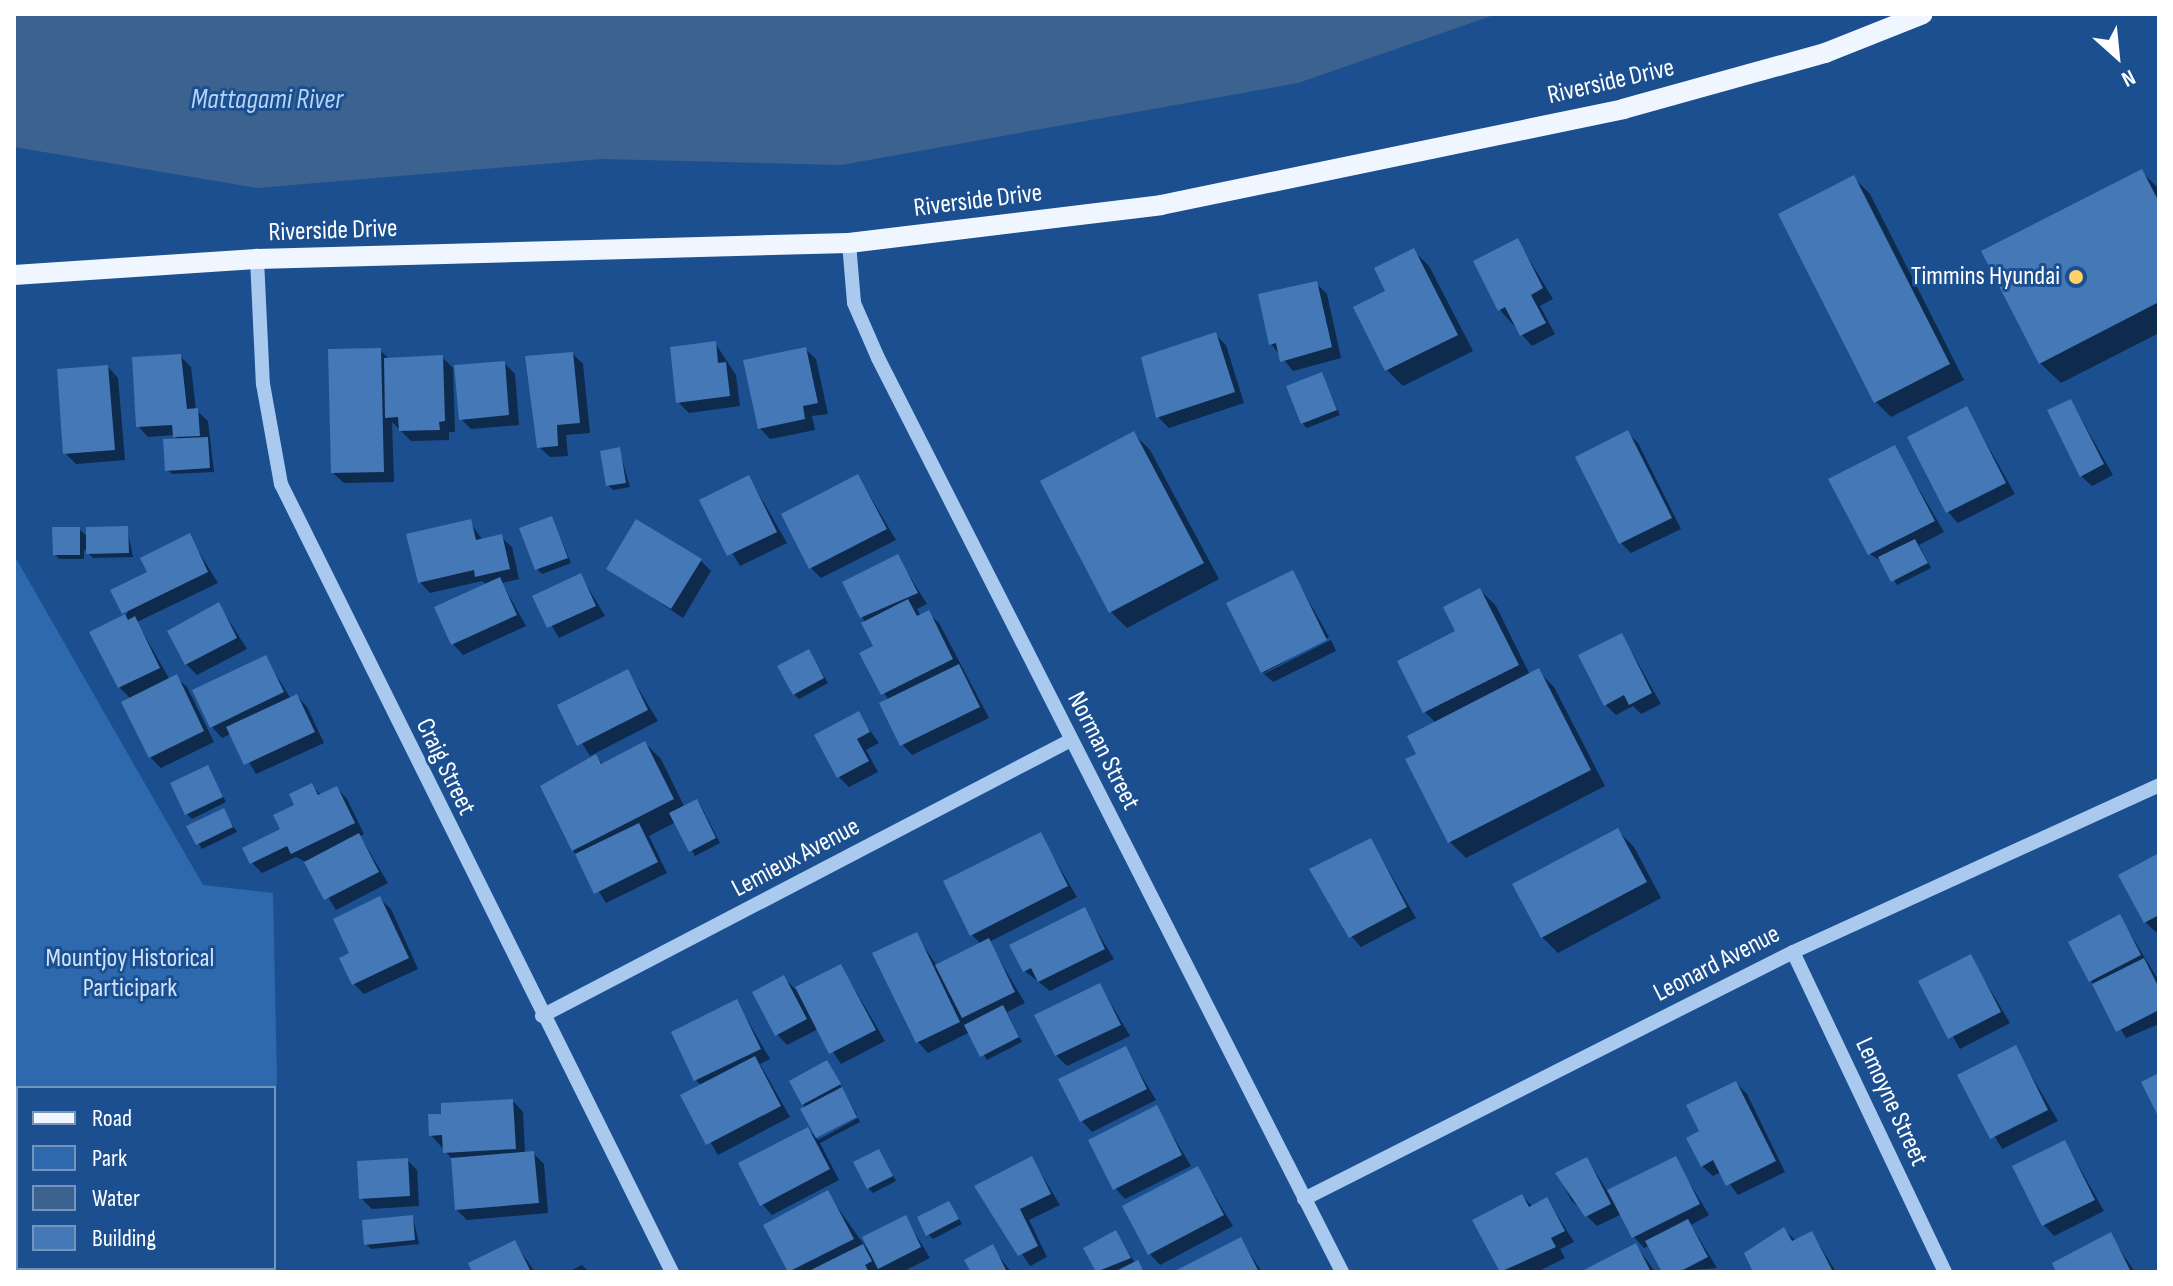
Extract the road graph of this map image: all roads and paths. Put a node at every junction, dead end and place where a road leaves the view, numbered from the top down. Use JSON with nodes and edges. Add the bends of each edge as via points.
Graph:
{"nodes":[{"id":1,"x":1923,"y":14,"type":"edge"},
{"id":2,"x":849,"y":243,"type":"junction"},
{"id":3,"x":257,"y":259,"type":"junction"},
{"id":4,"x":14,"y":275,"type":"edge"},
{"id":5,"x":1071,"y":740,"type":"junction"},
{"id":6,"x":2159,"y":785,"type":"edge"},
{"id":7,"x":1793,"y":952,"type":"junction"},
{"id":8,"x":542,"y":1016,"type":"junction"},
{"id":9,"x":1304,"y":1199,"type":"junction"},
{"id":10,"x":672,"y":1272,"type":"edge"},
{"id":11,"x":1342,"y":1272,"type":"edge"},
{"id":12,"x":1945,"y":1272,"type":"edge"}],
"edges":[{"from":1,"to":2,"type":"main road","name":"Riverside Drive","via":[[1825,53],[1623,109],[1161,205]]},
{"from":2,"to":3,"type":"main road","name":"Riverside Drive"},
{"from":2,"to":5,"type":"street","name":"Norman Street","via":[[860,319]]},
{"from":3,"to":4,"type":"main road","name":"Riverside Drive"},
{"from":3,"to":8,"type":"street","name":"Craig Street","via":[[263,384],[281,484]]},
{"from":5,"to":8,"type":"street","name":"Lemieux Avenue"},
{"from":5,"to":9,"type":"street","name":"Norman Street"},
{"from":6,"to":7,"type":"street","name":"Leonard Avenue"},
{"from":7,"to":9,"type":"street","name":"Leonard Avenue"},
{"from":7,"to":12,"type":"street","name":"Lemoyne Street"},
{"from":8,"to":10,"type":"street","name":"Craig Street"},
{"from":9,"to":11,"type":"street","name":"Norman Street"}]}
